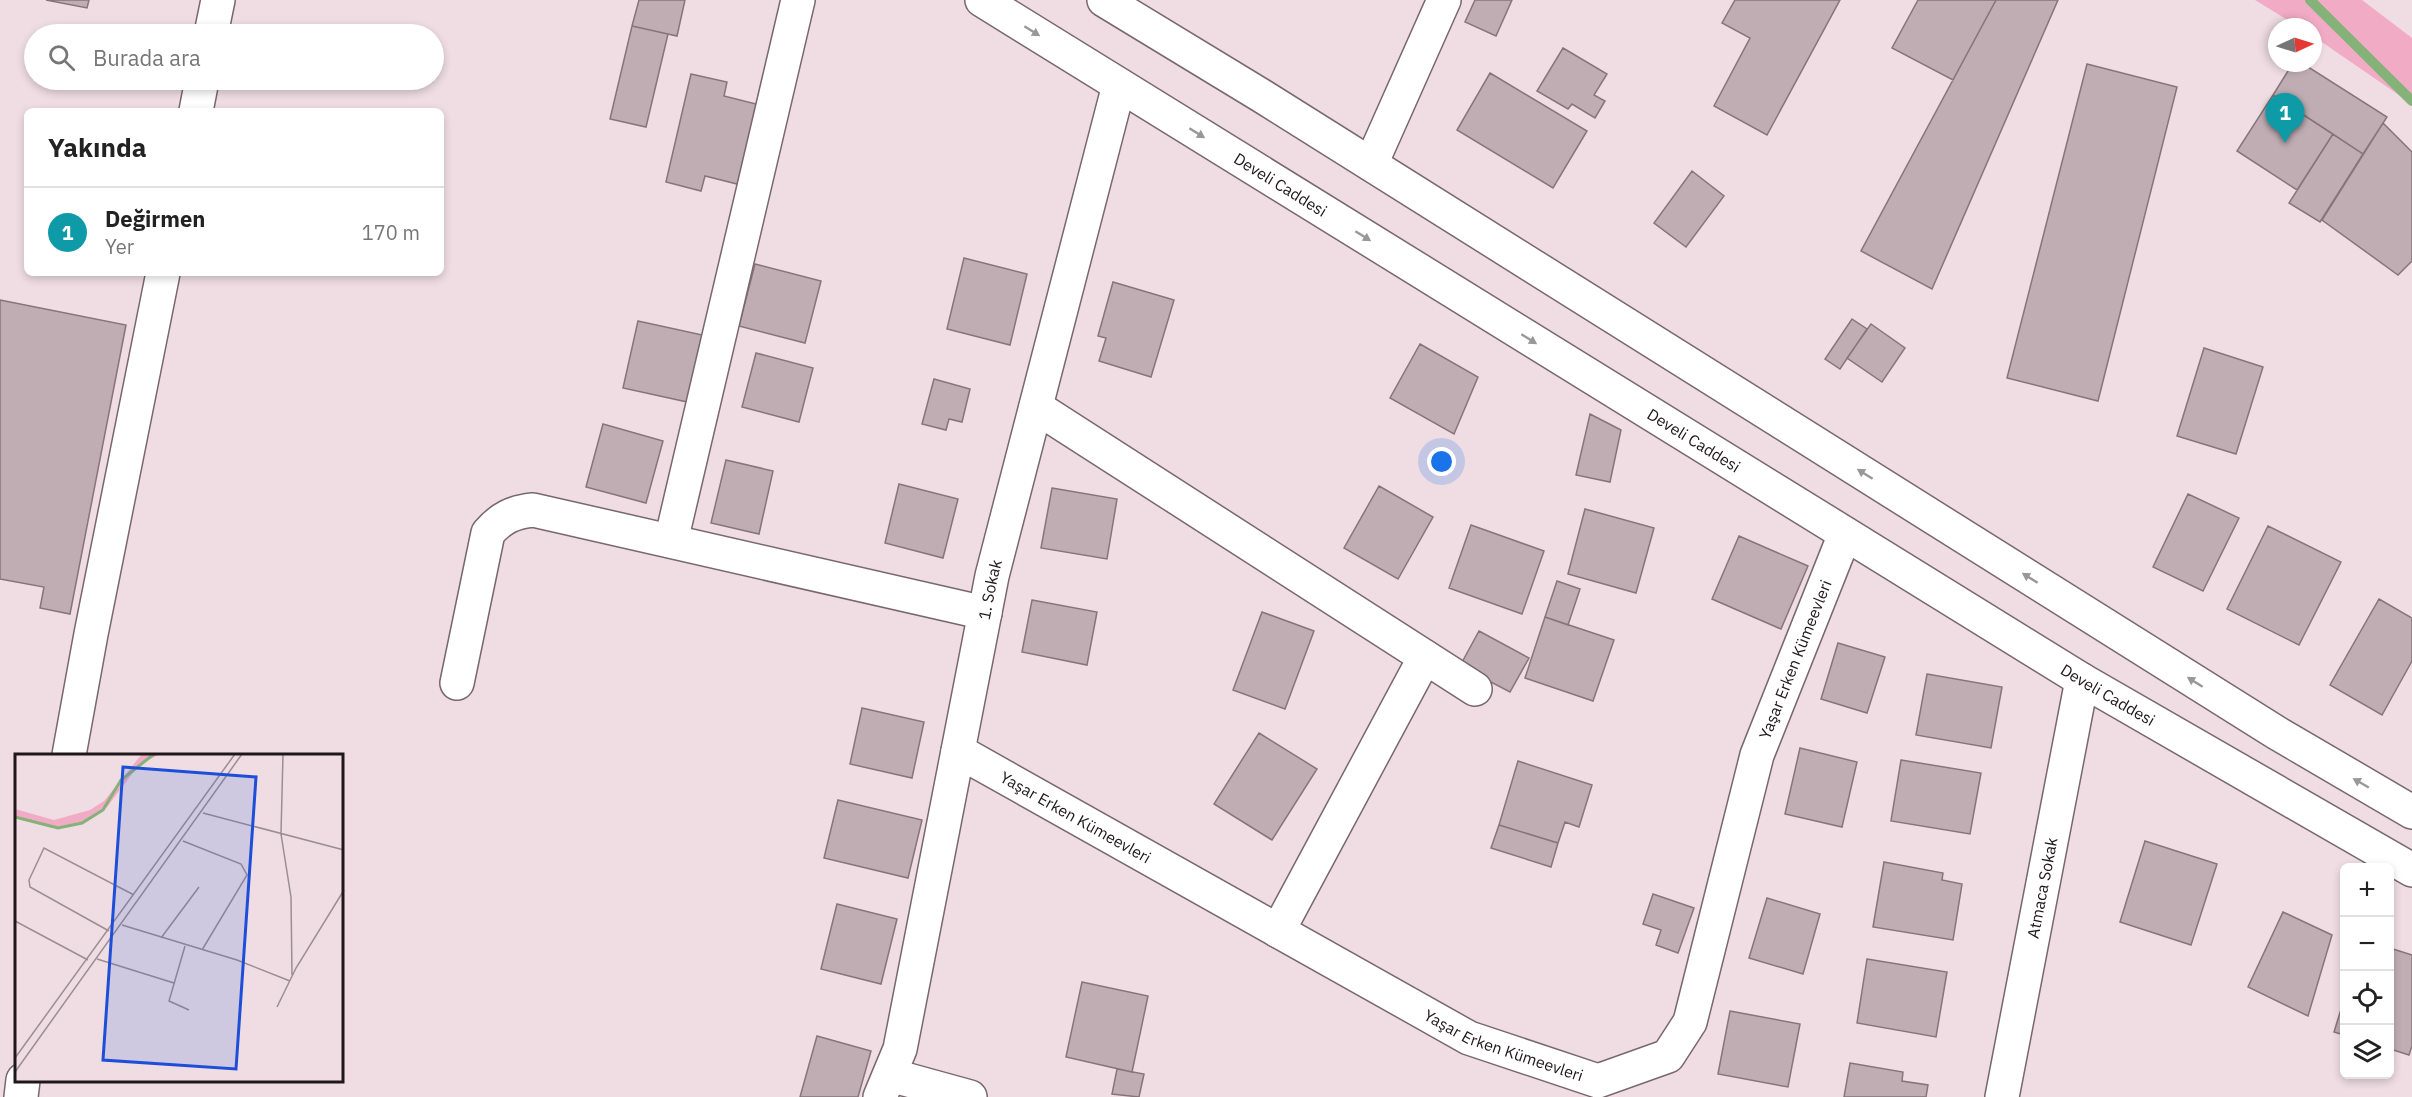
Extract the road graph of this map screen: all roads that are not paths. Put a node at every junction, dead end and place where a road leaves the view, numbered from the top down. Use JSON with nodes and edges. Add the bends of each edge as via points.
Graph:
{"nodes":[{"id":1,"x":218,"y":0,"type":"edge"},
{"id":2,"x":798,"y":0,"type":"edge"},
{"id":3,"x":982,"y":0,"type":"edge"},
{"id":4,"x":1104,"y":0,"type":"edge"},
{"id":5,"x":1444,"y":0,"type":"edge"},
{"id":6,"x":213,"y":24,"type":"edge"},
{"id":7,"x":1119,"y":85,"type":"junction"},
{"id":8,"x":200,"y":90,"type":"edge"},
{"id":9,"x":197,"y":108,"type":"edge"},
{"id":10,"x":1371,"y":164,"type":"junction"},
{"id":11,"x":162,"y":276,"type":"edge"},
{"id":12,"x":1036,"y":407,"type":"junction"},
{"id":13,"x":1845,"y":534,"type":"junction"},
{"id":14,"x":671,"y":541,"type":"junction"},
{"id":15,"x":985,"y":613,"type":"junction"},
{"id":16,"x":1425,"y":657,"type":"junction"},
{"id":17,"x":2082,"y":680,"type":"junction"},
{"id":18,"x":457,"y":683,"type":"dead end"},
{"id":19,"x":1475,"y":689,"type":"dead end"},
{"id":20,"x":958,"y":751,"type":"junction"},
{"id":21,"x":69,"y":754,"type":"edge"},
{"id":22,"x":2412,"y":812,"type":"edge"},
{"id":23,"x":2412,"y":870,"type":"edge"},
{"id":24,"x":1278,"y":931,"type":"junction"},
{"id":25,"x":23,"y":1082,"type":"edge"},
{"id":26,"x":885,"y":1086,"type":"edge"},
{"id":27,"x":21,"y":1097,"type":"edge"},
{"id":28,"x":970,"y":1097,"type":"edge"},
{"id":29,"x":2001,"y":1097,"type":"edge"}],
"edges":[{"from":1,"to":6,"type":"street"},
{"from":2,"to":14,"type":"street"},
{"from":3,"to":7,"type":"street","name":"Develi Caddesi","one_way":true},
{"from":4,"to":10,"type":"street"},
{"from":5,"to":10,"type":"street"},
{"from":7,"to":12,"type":"street","name":"1. Sokak"},
{"from":7,"to":13,"type":"street","name":"Develi Caddesi","one_way":true},
{"from":8,"to":9,"type":"street"},
{"from":22,"to":10,"type":"street","one_way":true,"via":[[2257,720]]},
{"from":11,"to":21,"type":"street"},
{"from":12,"to":15,"type":"street","name":"1. Sokak"},
{"from":12,"to":16,"type":"street"},
{"from":13,"to":17,"type":"street","name":"Develi Caddesi"},
{"from":13,"to":24,"type":"street","name":"Yaşar Erken Kümeevleri","via":[[1757,755],[1690,1022],[1668,1056],[1598,1081],[1469,1038]]},
{"from":14,"to":15,"type":"street"},
{"from":14,"to":18,"type":"street","via":[[533,510],[511,514],[498,522],[488,533]]},
{"from":15,"to":20,"type":"street","name":"1. Sokak"},
{"from":16,"to":19,"type":"street"},
{"from":16,"to":24,"type":"street"},
{"from":17,"to":23,"type":"street","name":"Develi Caddesi"},
{"from":17,"to":29,"type":"street","name":"Atmaca Sokak"},
{"from":20,"to":24,"type":"street","name":"Yaşar Erken Kümeevleri"},
{"from":20,"to":26,"type":"street","name":"1. Sokak","via":[[900,1049]]},
{"from":25,"to":27,"type":"street"},
{"from":26,"to":28,"type":"street"}]}
